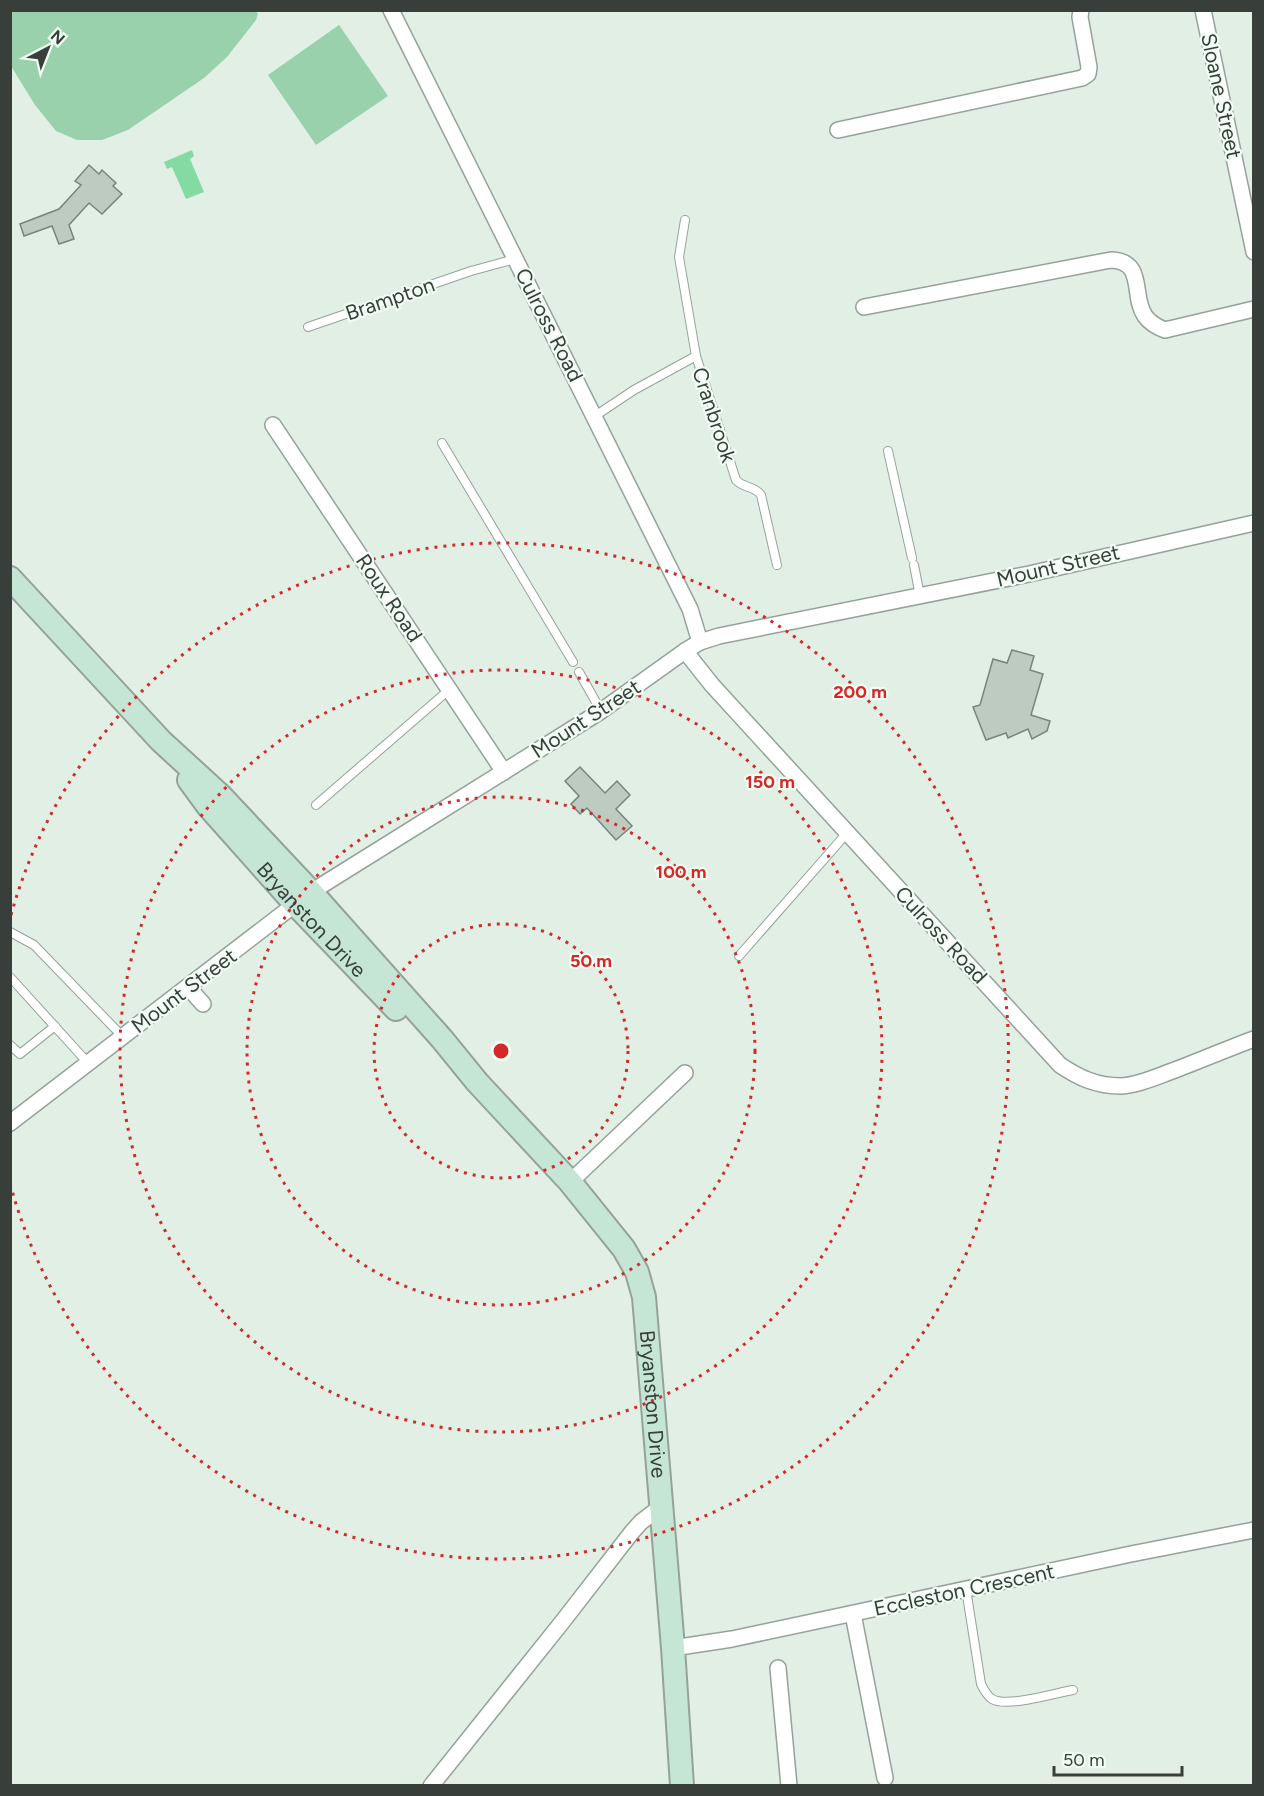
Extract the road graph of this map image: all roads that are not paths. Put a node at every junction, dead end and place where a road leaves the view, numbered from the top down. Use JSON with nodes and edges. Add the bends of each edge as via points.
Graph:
{"nodes":[{"id":1,"x":391,"y":10,"type":"edge"},
{"id":2,"x":1081,"y":10,"type":"edge"},
{"id":3,"x":1203,"y":10,"type":"edge"},
{"id":4,"x":838,"y":130,"type":"dead end"},
{"id":5,"x":685,"y":220,"type":"dead end"},
{"id":6,"x":1254,"y":252,"type":"edge"},
{"id":7,"x":515,"y":259,"type":"junction"},
{"id":8,"x":864,"y":307,"type":"dead end"},
{"id":9,"x":1254,"y":309,"type":"edge"},
{"id":10,"x":308,"y":327,"type":"dead end"},
{"id":11,"x":696,"y":356,"type":"junction"},
{"id":12,"x":595,"y":416,"type":"junction"},
{"id":13,"x":273,"y":425,"type":"dead end"},
{"id":14,"x":442,"y":443,"type":"dead end"},
{"id":15,"x":888,"y":451,"type":"dead end"},
{"id":16,"x":1254,"y":523,"type":"edge"},
{"id":17,"x":777,"y":565,"type":"dead end"},
{"id":18,"x":10,"y":578,"type":"edge"},
{"id":19,"x":920,"y":596,"type":"junction"},
{"id":20,"x":700,"y":642,"type":"junction"},
{"id":21,"x":685,"y":651,"type":"junction"},
{"id":22,"x":573,"y":662,"type":"dead end"},
{"id":23,"x":579,"y":672,"type":"dead end"},
{"id":24,"x":450,"y":689,"type":"junction"},
{"id":25,"x":601,"y":711,"type":"junction"},
{"id":26,"x":504,"y":772,"type":"junction"},
{"id":27,"x":316,"y":806,"type":"dead end"},
{"id":28,"x":847,"y":833,"type":"junction"},
{"id":29,"x":304,"y":898,"type":"junction"},
{"id":30,"x":10,"y":932,"type":"edge"},
{"id":31,"x":739,"y":956,"type":"dead end"},
{"id":32,"x":10,"y":978,"type":"edge"},
{"id":33,"x":188,"y":987,"type":"junction"},
{"id":34,"x":203,"y":1004,"type":"dead end"},
{"id":35,"x":55,"y":1026,"type":"junction"},
{"id":36,"x":123,"y":1037,"type":"junction"},
{"id":37,"x":1254,"y":1039,"type":"edge"},
{"id":38,"x":10,"y":1045,"type":"edge"},
{"id":39,"x":88,"y":1063,"type":"junction"},
{"id":40,"x":685,"y":1073,"type":"dead end"},
{"id":41,"x":10,"y":1123,"type":"edge"},
{"id":42,"x":570,"y":1182,"type":"junction"},
{"id":43,"x":662,"y":1506,"type":"junction"},
{"id":44,"x":1254,"y":1530,"type":"edge"},
{"id":45,"x":966,"y":1589,"type":"junction"},
{"id":46,"x":853,"y":1614,"type":"junction"},
{"id":47,"x":674,"y":1648,"type":"junction"},
{"id":48,"x":778,"y":1668,"type":"dead end"},
{"id":49,"x":1073,"y":1690,"type":"dead end"},
{"id":50,"x":885,"y":1778,"type":"dead end"},
{"id":51,"x":431,"y":1785,"type":"edge"},
{"id":52,"x":682,"y":1785,"type":"edge"},
{"id":53,"x":789,"y":1785,"type":"edge"}],
"edges":[{"from":1,"to":7,"type":"street","name":"Culross Road"},
{"from":2,"to":4,"type":"street","via":[[1089,67],[1082,78]]},
{"from":3,"to":6,"type":"street","name":"Sloane Street"},
{"from":5,"to":11,"type":"lane","name":"Cranbrook","via":[[679,257]]},
{"from":7,"to":10,"type":"lane","name":"Brampton"},
{"from":7,"to":12,"type":"street","name":"Culross Road"},
{"from":8,"to":9,"type":"street","via":[[1122,260],[1134,274],[1144,316],[1165,330]]},
{"from":11,"to":12,"type":"lane","name":"Cranbrook"},
{"from":11,"to":17,"type":"lane","name":"Cranbrook","via":[[736,480],[761,495]]},
{"from":12,"to":20,"type":"street","name":"Culross Road","via":[[690,609]]},
{"from":13,"to":24,"type":"street","name":"Roux Road"},
{"from":14,"to":22,"type":"lane"},
{"from":15,"to":19,"type":"lane"},
{"from":16,"to":19,"type":"street","name":"Mount Street"},
{"from":18,"to":29,"type":"main road","name":"Bryanston Drive","via":[[161,741],[220,795]]},
{"from":19,"to":20,"type":"street","name":"Mount Street"},
{"from":20,"to":21,"type":"street","name":"Mount Street"},
{"from":21,"to":25,"type":"street","name":"Mount Street"},
{"from":21,"to":28,"type":"street","name":"Culross Road","via":[[711,686]]},
{"from":23,"to":25,"type":"lane"},
{"from":24,"to":26,"type":"street","name":"Roux Road"},
{"from":24,"to":27,"type":"lane"},
{"from":25,"to":26,"type":"street","name":"Mount Street"},
{"from":26,"to":29,"type":"street","name":"Mount Street"},
{"from":28,"to":31,"type":"lane"},
{"from":28,"to":37,"type":"street","name":"Culross Road","via":[[1060,1065],[1076,1076],[1094,1083],[1136,1083]]},
{"from":29,"to":33,"type":"street","name":"Mount Street"},
{"from":29,"to":42,"type":"main road","name":"Bryanston Drive","via":[[433,1048],[477,1082]]},
{"from":30,"to":36,"type":"lane","via":[[34,945]]},
{"from":32,"to":35,"type":"lane"},
{"from":33,"to":34,"type":"street"},
{"from":33,"to":36,"type":"street","name":"Mount Street"},
{"from":35,"to":38,"type":"lane","via":[[20,1054]]},
{"from":35,"to":39,"type":"lane"},
{"from":36,"to":39,"type":"street","name":"Mount Street"},
{"from":39,"to":41,"type":"street","name":"Mount Street"},
{"from":40,"to":42,"type":"street"},
{"from":42,"to":43,"type":"main road","name":"Bryanston Drive","via":[[624,1249],[637,1272],[644,1297]]},
{"from":43,"to":47,"type":"main road","name":"Bryanston Drive"},
{"from":43,"to":51,"type":"street","via":[[632,1532]]},
{"from":44,"to":45,"type":"street","name":"Eccleston Crescent"},
{"from":45,"to":46,"type":"street","name":"Eccleston Crescent"},
{"from":45,"to":49,"type":"lane","via":[[981,1684],[992,1700],[1004,1702]]},
{"from":46,"to":47,"type":"street","name":"Eccleston Crescent"},
{"from":46,"to":50,"type":"street"},
{"from":47,"to":52,"type":"main road","name":"Bryanston Drive"},
{"from":48,"to":53,"type":"street"}]}
